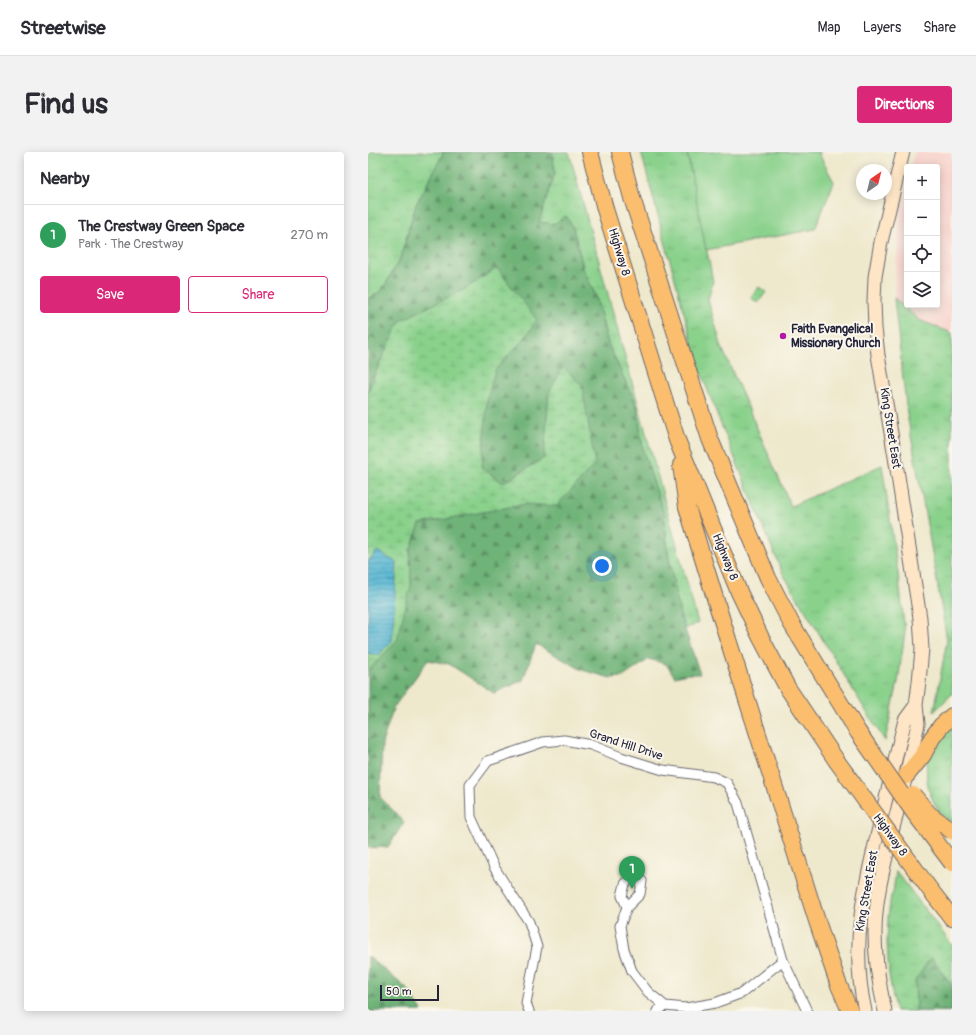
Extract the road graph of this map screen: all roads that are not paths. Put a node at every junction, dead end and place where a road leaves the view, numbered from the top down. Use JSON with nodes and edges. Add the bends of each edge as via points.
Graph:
{"nodes":[{"id":1,"x":590,"y":152,"type":"edge"},
{"id":2,"x":620,"y":152,"type":"edge"},
{"id":3,"x":903,"y":152,"type":"edge"},
{"id":4,"x":677,"y":440,"type":"junction"},
{"id":5,"x":916,"y":705,"type":"junction"},
{"id":6,"x":952,"y":716,"type":"edge"},
{"id":7,"x":858,"y":732,"type":"junction"},
{"id":8,"x":906,"y":776,"type":"junction"},
{"id":9,"x":952,"y":831,"type":"edge"},
{"id":10,"x":952,"y":862,"type":"edge"},
{"id":11,"x":627,"y":907,"type":"dead end"},
{"id":12,"x":952,"y":918,"type":"edge"},
{"id":13,"x":783,"y":960,"type":"junction"},
{"id":14,"x":661,"y":1008,"type":"edge"},
{"id":15,"x":529,"y":1011,"type":"edge"},
{"id":16,"x":807,"y":1011,"type":"edge"},
{"id":17,"x":850,"y":1011,"type":"edge"},
{"id":18,"x":865,"y":1011,"type":"edge"},
{"id":19,"x":885,"y":1011,"type":"edge"}],
"edges":[{"from":1,"to":4,"type":"highway","name":"Highway 8","via":[[605,209]]},
{"from":2,"to":7,"type":"highway","via":[[632,198],[710,439],[768,578],[791,624]]},
{"from":3,"to":5,"type":"main road","name":"King Street East","via":[[881,242],[874,301],[878,355],[920,618],[922,649]]},
{"from":4,"to":12,"type":"highway","name":"Highway 8","bridge":true,"via":[[739,592],[787,687],[836,760]]},
{"from":4,"to":17,"type":"highway","via":[[689,514],[812,906]]},
{"from":5,"to":8,"type":"main road","name":"King Street East","via":[[918,724]]},
{"from":5,"to":18,"type":"main road","name":"King Street East","via":[[905,720],[862,906],[858,957]]},
{"from":6,"to":8,"type":"highway","via":[[941,726],[923,756]]},
{"from":7,"to":9,"type":"highway","bridge":true,"via":[[874,745],[929,814]]},
{"from":7,"to":10,"type":"highway","bridge":true,"via":[[912,811]]},
{"from":8,"to":19,"type":"main road","name":"King Street East","via":[[877,904],[876,952],[879,985]]},
{"from":11,"to":14,"type":"street","via":[[620,926],[624,949],[632,971]]},
{"from":13,"to":14,"type":"street","via":[[742,993],[714,1003],[686,1008]]},
{"from":13,"to":15,"type":"street","name":"Grand Hill Drive","via":[[738,803],[727,784],[714,777],[663,770],[591,745],[564,740],[543,742],[488,761],[470,785],[471,817],[494,867],[529,922],[537,947],[526,1003]]},
{"from":13,"to":16,"type":"street","name":"Grand Hill Drive"}]}
